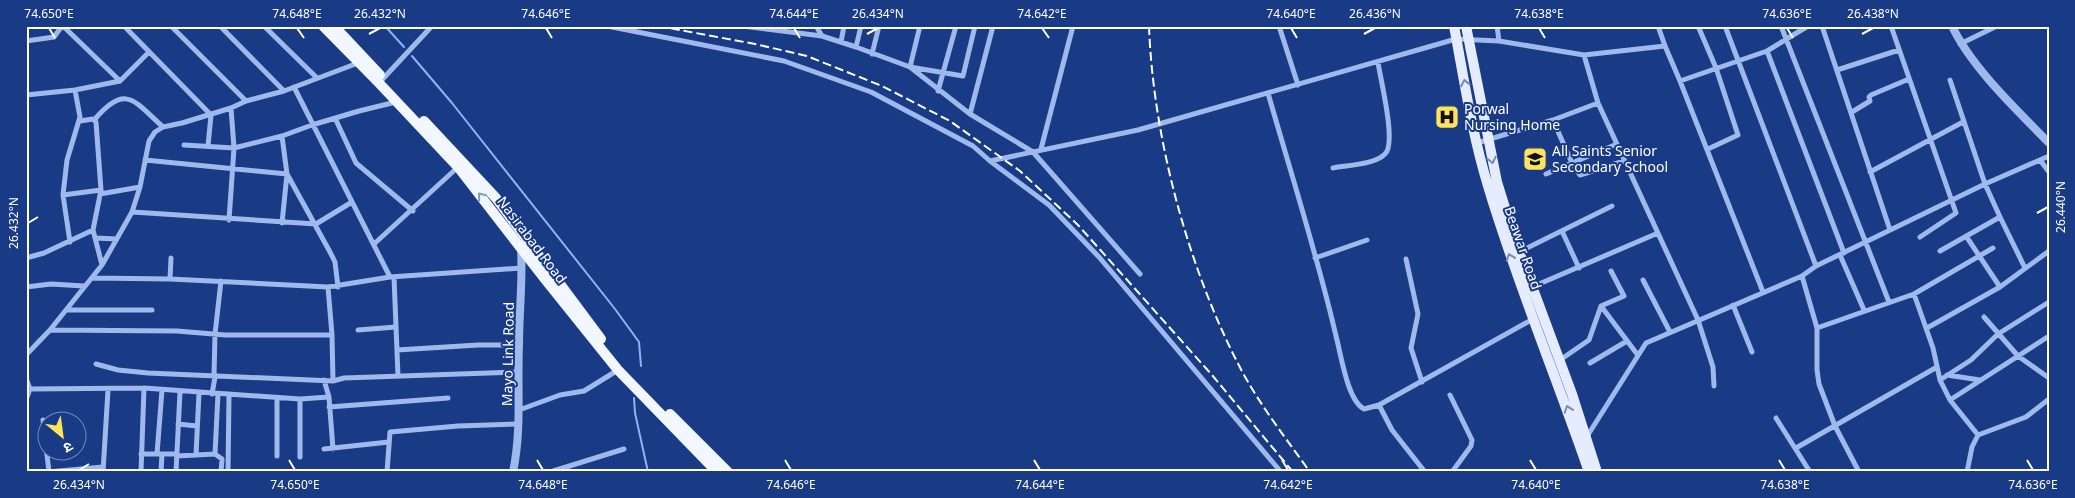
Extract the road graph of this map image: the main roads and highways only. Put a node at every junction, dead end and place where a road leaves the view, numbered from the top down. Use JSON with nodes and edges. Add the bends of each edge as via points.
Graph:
{"nodes":[{"id":1,"x":322,"y":26,"type":"edge"},
{"id":2,"x":334,"y":26,"type":"edge"},
{"id":3,"x":1454,"y":26,"type":"edge"},
{"id":4,"x":1466,"y":26,"type":"edge"},
{"id":5,"x":382,"y":81,"type":"junction"},
{"id":6,"x":1492,"y":183,"type":"junction"},
{"id":7,"x":1503,"y":218,"type":"junction"},
{"id":8,"x":523,"y":242,"type":"junction"},
{"id":9,"x":1583,"y":440,"type":"junction"},
{"id":10,"x":717,"y":472,"type":"edge"},
{"id":11,"x":728,"y":472,"type":"edge"},
{"id":12,"x":1589,"y":472,"type":"edge"},
{"id":13,"x":1597,"y":472,"type":"edge"}],
"edges":[{"from":1,"to":5,"type":"highway","name":"Nasirabad Road"},
{"from":2,"to":5,"type":"highway","name":"Nasirabad Road"},
{"from":6,"to":3,"type":"main road","name":"Beawar Road","one_way":true,"via":[[1477,143]]},
{"from":4,"to":6,"type":"main road","name":"Beawar Road","one_way":true,"via":[[1488,140]]},
{"from":8,"to":5,"type":"highway","name":"Nasirabad Road","one_way":true,"via":[[397,102]]},
{"from":5,"to":8,"type":"highway","name":"Nasirabad Road","via":[[496,198]]},
{"from":6,"to":7,"type":"main road","name":"Beawar Road"},
{"from":9,"to":7,"type":"main road","name":"Beawar Road","one_way":true,"via":[[1533,319]]},
{"from":7,"to":9,"type":"main road","name":"Beawar Road","via":[[1560,360]]},
{"from":8,"to":10,"type":"highway","name":"Nasirabad Road","via":[[544,278],[618,370]]},
{"from":8,"to":11,"type":"highway","name":"Nasirabad Road","via":[[621,364]]},
{"from":9,"to":12,"type":"main road","name":"Beawar Road"},
{"from":9,"to":13,"type":"main road","name":"Beawar Road"}]}
